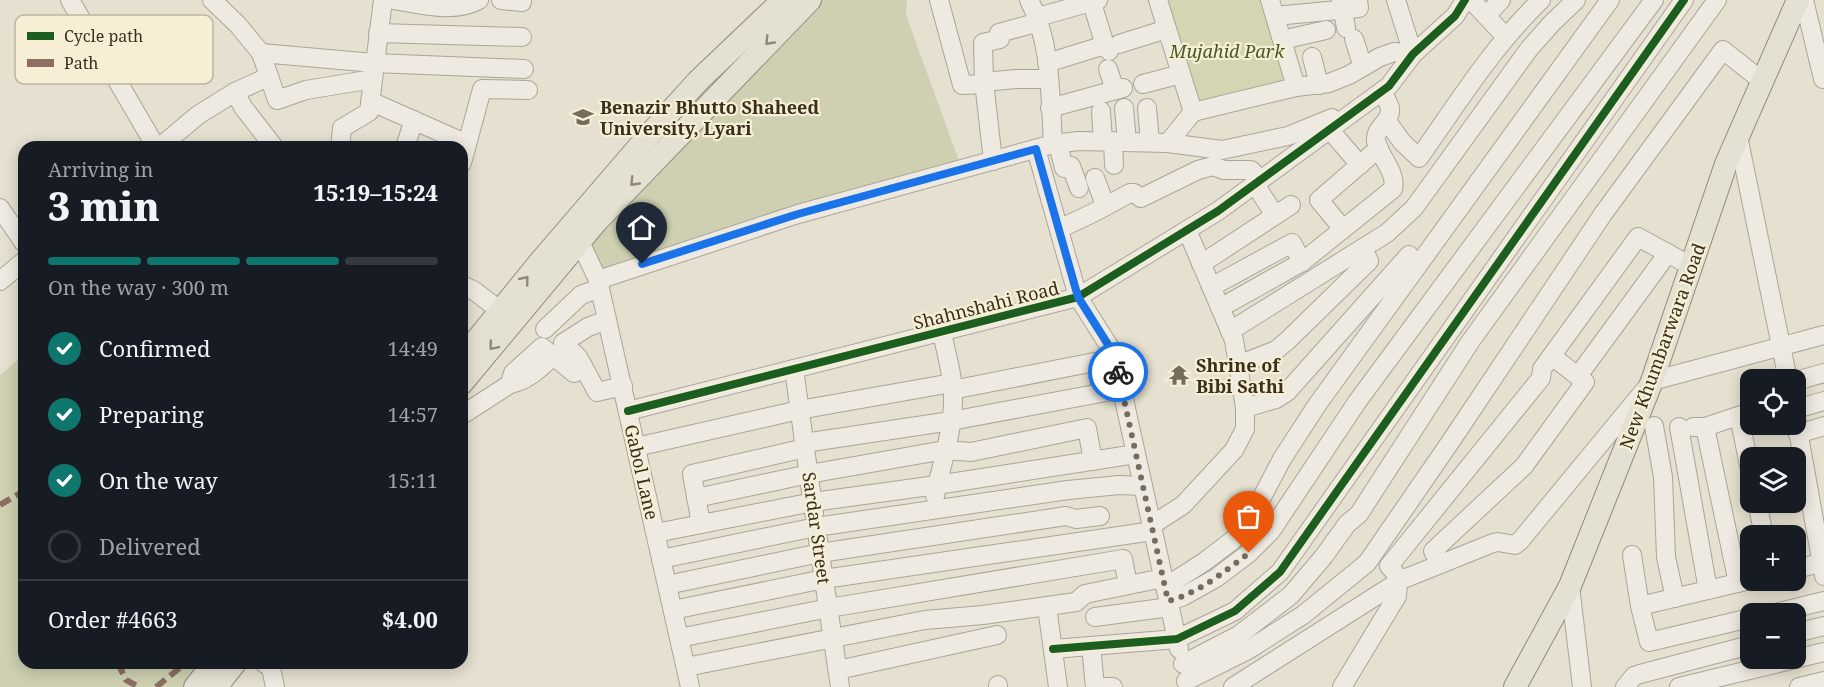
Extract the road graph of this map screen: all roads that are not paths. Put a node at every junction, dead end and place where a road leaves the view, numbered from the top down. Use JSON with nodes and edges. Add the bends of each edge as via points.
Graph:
{"nodes":[{"id":1,"x":70,"y":0,"type":"edge"},
{"id":2,"x":212,"y":0,"type":"edge"},
{"id":3,"x":383,"y":0,"type":"edge"},
{"id":4,"x":394,"y":0,"type":"edge"},
{"id":5,"x":479,"y":0,"type":"edge"},
{"id":6,"x":501,"y":0,"type":"edge"},
{"id":7,"x":783,"y":0,"type":"edge"},
{"id":8,"x":810,"y":0,"type":"edge"},
{"id":9,"x":939,"y":0,"type":"edge"},
{"id":10,"x":1029,"y":0,"type":"edge"},
{"id":11,"x":1158,"y":0,"type":"edge"},
{"id":12,"x":1358,"y":0,"type":"edge"},
{"id":13,"x":1396,"y":0,"type":"edge"},
{"id":14,"x":1465,"y":0,"type":"edge"},
{"id":15,"x":1471,"y":0,"type":"edge"},
{"id":16,"x":1501,"y":0,"type":"edge"},
{"id":17,"x":1541,"y":0,"type":"edge"},
{"id":18,"x":1576,"y":0,"type":"edge"},
{"id":19,"x":1610,"y":0,"type":"edge"},
{"id":20,"x":1654,"y":0,"type":"edge"},
{"id":21,"x":1684,"y":0,"type":"edge"},
{"id":22,"x":1717,"y":0,"type":"edge"},
{"id":23,"x":1094,"y":1,"type":"edge"},
{"id":24,"x":1798,"y":1,"type":"edge"},
{"id":25,"x":522,"y":2,"type":"dead end"},
{"id":26,"x":1071,"y":4,"type":"edge"},
{"id":27,"x":1341,"y":5,"type":"edge"},
{"id":28,"x":1273,"y":8,"type":"edge"},
{"id":29,"x":79,"y":15,"type":"edge"},
{"id":30,"x":1487,"y":15,"type":"junction"},
{"id":31,"x":1038,"y":19,"type":"junction"},
{"id":32,"x":1167,"y":29,"type":"junction"},
{"id":33,"x":1326,"y":30,"type":"dead end"},
{"id":34,"x":378,"y":33,"type":"junction"},
{"id":35,"x":522,"y":37,"type":"dead end"},
{"id":36,"x":1506,"y":37,"type":"junction"},
{"id":37,"x":1282,"y":40,"type":"junction"},
{"id":38,"x":1110,"y":52,"type":"junction"},
{"id":39,"x":261,"y":53,"type":"junction"},
{"id":40,"x":1413,"y":54,"type":"junction"},
{"id":41,"x":1312,"y":57,"type":"dead end"},
{"id":42,"x":1363,"y":67,"type":"junction"},
{"id":43,"x":525,"y":69,"type":"dead end"},
{"id":44,"x":374,"y":71,"type":"junction"},
{"id":45,"x":1048,"y":71,"type":"junction"},
{"id":46,"x":1181,"y":74,"type":"junction"},
{"id":47,"x":268,"y":77,"type":"junction"},
{"id":48,"x":1823,"y":79,"type":"edge"},
{"id":49,"x":1762,"y":81,"type":"junction"},
{"id":50,"x":985,"y":83,"type":"junction"},
{"id":51,"x":120,"y":84,"type":"edge"},
{"id":52,"x":1143,"y":84,"type":"dead end"},
{"id":53,"x":1319,"y":85,"type":"junction"},
{"id":54,"x":1296,"y":87,"type":"junction"},
{"id":55,"x":528,"y":90,"type":"dead end"},
{"id":56,"x":1382,"y":91,"type":"junction"},
{"id":57,"x":235,"y":92,"type":"junction"},
{"id":58,"x":370,"y":101,"type":"junction"},
{"id":59,"x":1362,"y":105,"type":"junction"},
{"id":60,"x":675,"y":106,"type":"junction"},
{"id":61,"x":1050,"y":108,"type":"junction"},
{"id":62,"x":1124,"y":108,"type":"dead end"},
{"id":63,"x":1147,"y":108,"type":"dead end"},
{"id":64,"x":1101,"y":111,"type":"dead end"},
{"id":65,"x":1192,"y":112,"type":"junction"},
{"id":66,"x":414,"y":120,"type":"junction"},
{"id":67,"x":692,"y":121,"type":"junction"},
{"id":68,"x":1387,"y":121,"type":"junction"},
{"id":69,"x":1329,"y":129,"type":"junction"},
{"id":70,"x":1738,"y":136,"type":"junction"},
{"id":71,"x":154,"y":141,"type":"edge"},
{"id":72,"x":166,"y":141,"type":"edge"},
{"id":73,"x":269,"y":141,"type":"edge"},
{"id":74,"x":341,"y":141,"type":"edge"},
{"id":75,"x":407,"y":141,"type":"edge"},
{"id":76,"x":460,"y":141,"type":"edge"},
{"id":77,"x":468,"y":141,"type":"edge"},
{"id":78,"x":1114,"y":142,"type":"junction"},
{"id":79,"x":1159,"y":143,"type":"junction"},
{"id":80,"x":1049,"y":146,"type":"junction"},
{"id":81,"x":1378,"y":148,"type":"junction"},
{"id":82,"x":993,"y":161,"type":"junction"},
{"id":83,"x":1114,"y":165,"type":"dead end"},
{"id":84,"x":1360,"y":165,"type":"junction"},
{"id":85,"x":1095,"y":178,"type":"dead end"},
{"id":86,"x":1257,"y":181,"type":"junction"},
{"id":87,"x":1079,"y":188,"type":"dead end"},
{"id":88,"x":1105,"y":205,"type":"junction"},
{"id":89,"x":1291,"y":205,"type":"dead end"},
{"id":90,"x":0,"y":208,"type":"edge"},
{"id":91,"x":1275,"y":216,"type":"junction"},
{"id":92,"x":1059,"y":229,"type":"junction"},
{"id":93,"x":1343,"y":229,"type":"junction"},
{"id":94,"x":1187,"y":230,"type":"junction"},
{"id":95,"x":18,"y":234,"type":"edge"},
{"id":96,"x":575,"y":235,"type":"junction"},
{"id":97,"x":1362,"y":249,"type":"junction"},
{"id":98,"x":1668,"y":253,"type":"junction"},
{"id":99,"x":1410,"y":255,"type":"dead end"},
{"id":100,"x":1302,"y":262,"type":"junction"},
{"id":101,"x":1201,"y":264,"type":"junction"},
{"id":102,"x":18,"y":266,"type":"edge"},
{"id":103,"x":1691,"y":266,"type":"junction"},
{"id":104,"x":0,"y":281,"type":"edge"},
{"id":105,"x":599,"y":284,"type":"junction"},
{"id":106,"x":1211,"y":286,"type":"junction"},
{"id":107,"x":468,"y":288,"type":"edge"},
{"id":108,"x":1078,"y":297,"type":"junction"},
{"id":109,"x":1220,"y":308,"type":"junction"},
{"id":110,"x":507,"y":316,"type":"junction"},
{"id":111,"x":607,"y":320,"type":"junction"},
{"id":112,"x":545,"y":329,"type":"dead end"},
{"id":113,"x":1230,"y":331,"type":"junction"},
{"id":114,"x":942,"y":332,"type":"junction"},
{"id":115,"x":1824,"y":335,"type":"edge"},
{"id":116,"x":1783,"y":348,"type":"junction"},
{"id":117,"x":468,"y":352,"type":"edge"},
{"id":118,"x":1552,"y":356,"type":"junction"},
{"id":119,"x":1115,"y":358,"type":"junction"},
{"id":120,"x":1238,"y":365,"type":"junction"},
{"id":121,"x":584,"y":366,"type":"junction"},
{"id":122,"x":794,"y":369,"type":"junction"},
{"id":123,"x":1786,"y":369,"type":"edge"},
{"id":124,"x":1824,"y":372,"type":"edge"},
{"id":125,"x":468,"y":374,"type":"edge"},
{"id":126,"x":1578,"y":376,"type":"junction"},
{"id":127,"x":1806,"y":378,"type":"edge"},
{"id":128,"x":1652,"y":381,"type":"junction"},
{"id":129,"x":623,"y":386,"type":"junction"},
{"id":130,"x":952,"y":387,"type":"junction"},
{"id":131,"x":1122,"y":389,"type":"junction"},
{"id":132,"x":1824,"y":400,"type":"edge"},
{"id":133,"x":1806,"y":406,"type":"edge"},
{"id":134,"x":1245,"y":408,"type":"junction"},
{"id":135,"x":800,"y":410,"type":"junction"},
{"id":136,"x":468,"y":411,"type":"edge"},
{"id":137,"x":628,"y":411,"type":"junction"},
{"id":138,"x":1740,"y":416,"type":"edge"},
{"id":139,"x":951,"y":421,"type":"junction"},
{"id":140,"x":1644,"y":426,"type":"junction"},
{"id":141,"x":1806,"y":426,"type":"edge"},
{"id":142,"x":1824,"y":426,"type":"edge"},
{"id":143,"x":1679,"y":427,"type":"junction"},
{"id":144,"x":1705,"y":428,"type":"junction"},
{"id":145,"x":1799,"y":435,"type":"edge"},
{"id":146,"x":805,"y":446,"type":"junction"},
{"id":147,"x":1002,"y":446,"type":"junction"},
{"id":148,"x":636,"y":447,"type":"junction"},
{"id":149,"x":945,"y":450,"type":"junction"},
{"id":150,"x":1136,"y":454,"type":"junction"},
{"id":151,"x":1093,"y":461,"type":"junction"},
{"id":152,"x":809,"y":474,"type":"junction"},
{"id":153,"x":1008,"y":474,"type":"junction"},
{"id":154,"x":937,"y":485,"type":"junction"},
{"id":155,"x":1143,"y":486,"type":"junction"},
{"id":156,"x":696,"y":498,"type":"junction"},
{"id":157,"x":813,"y":502,"type":"junction"},
{"id":158,"x":932,"y":511,"type":"junction"},
{"id":159,"x":1100,"y":516,"type":"dead end"},
{"id":160,"x":701,"y":524,"type":"junction"},
{"id":161,"x":816,"y":527,"type":"junction"},
{"id":162,"x":1152,"y":528,"type":"junction"},
{"id":163,"x":656,"y":533,"type":"junction"},
{"id":164,"x":927,"y":537,"type":"junction"},
{"id":165,"x":820,"y":553,"type":"junction"},
{"id":166,"x":1632,"y":555,"type":"dead end"},
{"id":167,"x":662,"y":559,"type":"junction"},
{"id":168,"x":931,"y":563,"type":"junction"},
{"id":169,"x":1441,"y":564,"type":"junction"},
{"id":170,"x":1740,"y":565,"type":"edge"},
{"id":171,"x":1823,"y":567,"type":"edge"},
{"id":172,"x":1806,"y":568,"type":"edge"},
{"id":173,"x":824,"y":579,"type":"junction"},
{"id":174,"x":1400,"y":581,"type":"junction"},
{"id":175,"x":1740,"y":582,"type":"edge"},
{"id":176,"x":667,"y":585,"type":"junction"},
{"id":177,"x":1128,"y":585,"type":"junction"},
{"id":178,"x":1570,"y":586,"type":"junction"},
{"id":179,"x":1708,"y":590,"type":"junction"},
{"id":180,"x":1167,"y":593,"type":"junction"},
{"id":181,"x":1675,"y":598,"type":"junction"},
{"id":182,"x":1824,"y":601,"type":"edge"},
{"id":183,"x":1806,"y":605,"type":"edge"},
{"id":184,"x":1640,"y":606,"type":"junction"},
{"id":185,"x":1047,"y":607,"type":"junction"},
{"id":186,"x":829,"y":608,"type":"junction"},
{"id":187,"x":673,"y":610,"type":"junction"},
{"id":188,"x":1095,"y":617,"type":"dead end"},
{"id":189,"x":1740,"y":620,"type":"edge"},
{"id":190,"x":1824,"y":626,"type":"edge"},
{"id":191,"x":1806,"y":630,"type":"edge"},
{"id":192,"x":997,"y":635,"type":"dead end"},
{"id":193,"x":679,"y":638,"type":"junction"},
{"id":194,"x":833,"y":639,"type":"junction"},
{"id":195,"x":1177,"y":639,"type":"junction"},
{"id":196,"x":1091,"y":646,"type":"junction"},
{"id":197,"x":1740,"y":648,"type":"edge"},
{"id":198,"x":1053,"y":649,"type":"junction"},
{"id":199,"x":1824,"y":652,"type":"edge"},
{"id":200,"x":686,"y":667,"type":"junction"},
{"id":201,"x":271,"y":669,"type":"edge"},
{"id":202,"x":223,"y":674,"type":"edge"},
{"id":203,"x":1187,"y":677,"type":"edge"},
{"id":204,"x":839,"y":678,"type":"edge"},
{"id":205,"x":1646,"y":680,"type":"edge"},
{"id":206,"x":1824,"y":681,"type":"edge"},
{"id":207,"x":195,"y":687,"type":"edge"},
{"id":208,"x":276,"y":687,"type":"edge"},
{"id":209,"x":690,"y":687,"type":"edge"},
{"id":210,"x":1058,"y":687,"type":"edge"},
{"id":211,"x":1096,"y":687,"type":"edge"},
{"id":212,"x":1113,"y":687,"type":"edge"},
{"id":213,"x":1233,"y":687,"type":"edge"},
{"id":214,"x":1342,"y":687,"type":"edge"},
{"id":215,"x":1515,"y":687,"type":"edge"},
{"id":216,"x":1582,"y":687,"type":"edge"},
{"id":217,"x":1625,"y":687,"type":"edge"},
{"id":218,"x":1679,"y":687,"type":"edge"},
{"id":219,"x":1799,"y":687,"type":"edge"}],
"edges":[{"from":1,"to":29,"type":"street"},
{"from":2,"to":39,"type":"street"},
{"from":3,"to":34,"type":"street"},
{"from":4,"to":5,"type":"street","via":[[444,7],[468,6]]},
{"from":6,"to":25,"type":"street"},
{"from":7,"to":60,"type":"main road"},
{"from":8,"to":67,"type":"main road","one_way":true},
{"from":9,"to":50,"type":"street","via":[[962,85]]},
{"from":10,"to":31,"type":"street"},
{"from":11,"to":32,"type":"street"},
{"from":12,"to":27,"type":"street","via":[[1359,8]]},
{"from":13,"to":40,"type":"street"},
{"from":14,"to":40,"type":"street","via":[[1455,15]]},
{"from":15,"to":30,"type":"street"},
{"from":16,"to":30,"type":"street"},
{"from":17,"to":36,"type":"street"},
{"from":18,"to":97,"type":"street","via":[[1529,50],[1414,208]]},
{"from":19,"to":180,"type":"street","via":[[1317,405],[1253,514],[1233,540]]},
{"from":20,"to":180,"type":"street","via":[[1357,402],[1271,531],[1216,578],[1182,597]]},
{"from":21,"to":195,"type":"street","via":[[1280,572],[1235,611]]},
{"from":22,"to":203,"type":"street","via":[[1470,342],[1359,514],[1291,595]]},
{"from":23,"to":26,"type":"street"},
{"from":23,"to":38,"type":"street"},
{"from":24,"to":48,"type":"street"},
{"from":24,"to":49,"type":"main road","name":"New Khumbarwara Road"},
{"from":26,"to":31,"type":"street"},
{"from":27,"to":28,"type":"street"},
{"from":27,"to":42,"type":"street"},
{"from":28,"to":37,"type":"street"},
{"from":30,"to":36,"type":"street"},
{"from":31,"to":45,"type":"street"},
{"from":31,"to":50,"type":"street","via":[[999,33],[1000,39],[983,44]]},
{"from":32,"to":38,"type":"street"},
{"from":32,"to":46,"type":"street"},
{"from":33,"to":37,"type":"street"},
{"from":34,"to":35,"type":"street"},
{"from":34,"to":44,"type":"street"},
{"from":36,"to":68,"type":"street","via":[[1419,158]]},
{"from":37,"to":54,"type":"street"},
{"from":38,"to":45,"type":"street"},
{"from":38,"to":61,"type":"street","via":[[1119,89]]},
{"from":39,"to":44,"type":"street"},
{"from":39,"to":47,"type":"street"},
{"from":40,"to":42,"type":"street","via":[[1394,52]]},
{"from":40,"to":56,"type":"street"},
{"from":41,"to":53,"type":"street"},
{"from":42,"to":53,"type":"street"},
{"from":43,"to":44,"type":"street"},
{"from":44,"to":47,"type":"street","via":[[277,100]]},
{"from":44,"to":58,"type":"street"},
{"from":45,"to":50,"type":"street"},
{"from":45,"to":61,"type":"street"},
{"from":46,"to":52,"type":"street"},
{"from":46,"to":65,"type":"street"},
{"from":47,"to":57,"type":"street"},
{"from":49,"to":70,"type":"main road","name":"New Khumbarwara Road"},
{"from":49,"to":203,"type":"street","via":[[1723,50],[1603,214],[1367,563],[1303,615],[1248,650]]},
{"from":50,"to":82,"type":"street"},
{"from":51,"to":71,"type":"street"},
{"from":53,"to":54,"type":"street"},
{"from":54,"to":65,"type":"street"},
{"from":55,"to":77,"type":"street","via":[[482,89]]},
{"from":56,"to":59,"type":"street"},
{"from":56,"to":68,"type":"street","via":[[1390,108]]},
{"from":57,"to":72,"type":"street"},
{"from":57,"to":73,"type":"street"},
{"from":58,"to":66,"type":"street"},
{"from":58,"to":74,"type":"street","via":[[369,112],[342,128]]},
{"from":59,"to":69,"type":"street","name":"Shahnshahi Road"},
{"from":59,"to":79,"type":"street","via":[[1288,136],[1222,150]]},
{"from":60,"to":67,"type":"main road"},
{"from":60,"to":96,"type":"main road"},
{"from":61,"to":80,"type":"street"},
{"from":62,"to":78,"type":"street"},
{"from":63,"to":79,"type":"street"},
{"from":64,"to":78,"type":"street"},
{"from":65,"to":79,"type":"street"},
{"from":66,"to":75,"type":"street"},
{"from":66,"to":76,"type":"street"},
{"from":67,"to":96,"type":"main road","one_way":true,"via":[[596,222]]},
{"from":68,"to":81,"type":"street","via":[[1376,134]]},
{"from":69,"to":84,"type":"street"},
{"from":69,"to":86,"type":"street","name":"Shahnshahi Road"},
{"from":70,"to":103,"type":"main road","name":"New Khumbarwara Road"},
{"from":70,"to":116,"type":"street"},
{"from":78,"to":79,"type":"street"},
{"from":78,"to":80,"type":"street","via":[[1079,141]]},
{"from":78,"to":83,"type":"street"},
{"from":80,"to":82,"type":"street"},
{"from":80,"to":87,"type":"street","via":[[1064,168],[1071,166]]},
{"from":80,"to":92,"type":"street"},
{"from":81,"to":84,"type":"street"},
{"from":81,"to":93,"type":"street","via":[[1394,179],[1393,189]]},
{"from":82,"to":105,"type":"street","via":[[798,214]]},
{"from":84,"to":93,"type":"street","via":[[1319,200]]},
{"from":85,"to":88,"type":"street"},
{"from":86,"to":88,"type":"street","via":[[1251,170],[1213,166],[1141,198],[1130,193]]},
{"from":86,"to":91,"type":"street"},
{"from":86,"to":94,"type":"street","name":"Shahnshahi Road"},
{"from":88,"to":92,"type":"street"},
{"from":89,"to":91,"type":"street"},
{"from":90,"to":95,"type":"street"},
{"from":91,"to":101,"type":"street"},
{"from":92,"to":108,"type":"street"},
{"from":93,"to":100,"type":"street"},
{"from":94,"to":101,"type":"street"},
{"from":94,"to":108,"type":"street","name":"Shahnshahi Road"},
{"from":96,"to":105,"type":"street","name":"Gabol Lane"},
{"from":96,"to":110,"type":"main road"},
{"from":97,"to":113,"type":"street"},
{"from":97,"to":120,"type":"street","via":[[1369,261],[1287,341],[1276,350]]},
{"from":98,"to":103,"type":"street"},
{"from":98,"to":118,"type":"street","via":[[1638,237]]},
{"from":98,"to":126,"type":"street"},
{"from":99,"to":134,"type":"street","via":[[1287,392]]},
{"from":100,"to":106,"type":"street","via":[[1292,243]]},
{"from":100,"to":109,"type":"street"},
{"from":101,"to":106,"type":"street"},
{"from":102,"to":104,"type":"street"},
{"from":103,"to":128,"type":"main road","name":"New Khumbarwara Road"},
{"from":105,"to":111,"type":"street","name":"Gabol Lane"},
{"from":105,"to":112,"type":"street"},
{"from":106,"to":109,"type":"street"},
{"from":107,"to":110,"type":"street"},
{"from":108,"to":114,"type":"street","name":"Shahnshahi Road"},
{"from":108,"to":119,"type":"street"},
{"from":109,"to":113,"type":"street"},
{"from":110,"to":117,"type":"main road"},
{"from":110,"to":125,"type":"main road","one_way":true},
{"from":111,"to":121,"type":"street","via":[[563,343]]},
{"from":111,"to":129,"type":"street","name":"Gabol Lane"},
{"from":113,"to":120,"type":"street"},
{"from":114,"to":122,"type":"street","name":"Shahnshahi Road"},
{"from":114,"to":130,"type":"street"},
{"from":115,"to":116,"type":"street"},
{"from":116,"to":123,"type":"street"},
{"from":116,"to":128,"type":"street"},
{"from":118,"to":126,"type":"street"},
{"from":118,"to":174,"type":"street","via":[[1529,395],[1389,566]]},
{"from":119,"to":130,"type":"street"},
{"from":119,"to":131,"type":"street"},
{"from":120,"to":134,"type":"street"},
{"from":121,"to":129,"type":"street","via":[[597,392]]},
{"from":121,"to":136,"type":"street","via":[[574,373],[542,347],[513,373],[510,384]]},
{"from":122,"to":135,"type":"street","name":"Sardar Street"},
{"from":122,"to":137,"type":"street","name":"Shahnshahi Road"},
{"from":124,"to":127,"type":"street"},
{"from":126,"to":169,"type":"street","via":[[1586,382],[1524,466],[1433,551]]},
{"from":128,"to":140,"type":"main road","name":"New Khumbarwara Road"},
{"from":128,"to":169,"type":"street","via":[[1520,541],[1515,545],[1498,542]]},
{"from":129,"to":137,"type":"street","name":"Gabol Lane"},
{"from":130,"to":135,"type":"street"},
{"from":130,"to":139,"type":"street"},
{"from":131,"to":139,"type":"street"},
{"from":131,"to":150,"type":"street"},
{"from":132,"to":133,"type":"street"},
{"from":134,"to":162,"type":"street","via":[[1245,429],[1233,450],[1183,506]]},
{"from":135,"to":146,"type":"street","name":"Sardar Street"},
{"from":135,"to":148,"type":"street"},
{"from":137,"to":148,"type":"street","name":"Gabol Lane"},
{"from":138,"to":144,"type":"street"},
{"from":139,"to":146,"type":"street"},
{"from":139,"to":149,"type":"street"},
{"from":140,"to":143,"type":"street"},
{"from":140,"to":178,"type":"main road","name":"New Khumbarwara Road"},
{"from":140,"to":181,"type":"street","via":[[1663,477],[1666,557]]},
{"from":141,"to":142,"type":"street"},
{"from":143,"to":144,"type":"street"},
{"from":143,"to":179,"type":"street"},
{"from":144,"to":170,"type":"street"},
{"from":145,"to":171,"type":"street"},
{"from":146,"to":152,"type":"street","name":"Sardar Street"},
{"from":146,"to":156,"type":"street","via":[[692,474]]},
{"from":147,"to":149,"type":"street","via":[[971,452]]},
{"from":147,"to":151,"type":"street","via":[[1087,428]]},
{"from":147,"to":153,"type":"street"},
{"from":148,"to":163,"type":"street","name":"Gabol Lane"},
{"from":149,"to":152,"type":"street"},
{"from":149,"to":154,"type":"street"},
{"from":150,"to":151,"type":"street"},
{"from":150,"to":155,"type":"street"},
{"from":151,"to":153,"type":"street"},
{"from":152,"to":156,"type":"street"},
{"from":152,"to":157,"type":"street","name":"Sardar Street"},
{"from":153,"to":154,"type":"street"},
{"from":154,"to":157,"type":"street"},
{"from":154,"to":158,"type":"street"},
{"from":155,"to":158,"type":"street","via":[[1068,490]]},
{"from":155,"to":162,"type":"street"},
{"from":156,"to":160,"type":"street"},
{"from":157,"to":160,"type":"street"},
{"from":157,"to":161,"type":"street","name":"Sardar Street"},
{"from":158,"to":161,"type":"street"},
{"from":158,"to":164,"type":"street"},
{"from":159,"to":164,"type":"street","via":[[1066,516]]},
{"from":160,"to":163,"type":"street"},
{"from":161,"to":165,"type":"street","name":"Sardar Street"},
{"from":161,"to":167,"type":"street"},
{"from":162,"to":168,"type":"street"},
{"from":162,"to":180,"type":"street"},
{"from":163,"to":167,"type":"street","name":"Gabol Lane"},
{"from":164,"to":165,"type":"street"},
{"from":164,"to":168,"type":"street"},
{"from":165,"to":173,"type":"street","name":"Sardar Street"},
{"from":165,"to":176,"type":"street"},
{"from":166,"to":184,"type":"street"},
{"from":167,"to":176,"type":"street","name":"Gabol Lane"},
{"from":168,"to":173,"type":"street"},
{"from":169,"to":174,"type":"street"},
{"from":171,"to":172,"type":"street"},
{"from":173,"to":186,"type":"street","name":"Sardar Street"},
{"from":173,"to":187,"type":"street"},
{"from":174,"to":213,"type":"street"},
{"from":174,"to":214,"type":"street","via":[[1397,596]]},
{"from":175,"to":179,"type":"street"},
{"from":176,"to":187,"type":"street","name":"Gabol Lane"},
{"from":177,"to":180,"type":"street"},
{"from":177,"to":185,"type":"street"},
{"from":177,"to":186,"type":"street","via":[[1123,559]]},
{"from":178,"to":215,"type":"main road","name":"New Khumbarwara Road"},
{"from":178,"to":216,"type":"street"},
{"from":179,"to":181,"type":"street"},
{"from":180,"to":188,"type":"street"},
{"from":180,"to":195,"type":"street"},
{"from":181,"to":184,"type":"street"},
{"from":182,"to":183,"type":"street"},
{"from":184,"to":189,"type":"street","via":[[1649,642]]},
{"from":185,"to":194,"type":"street","via":[[925,620]]},
{"from":185,"to":198,"type":"street"},
{"from":186,"to":193,"type":"street"},
{"from":186,"to":194,"type":"street","name":"Sardar Street"},
{"from":187,"to":193,"type":"street","name":"Gabol Lane"},
{"from":190,"to":191,"type":"street"},
{"from":192,"to":204,"type":"street"},
{"from":193,"to":200,"type":"street","name":"Gabol Lane"},
{"from":194,"to":200,"type":"street"},
{"from":194,"to":204,"type":"street","name":"Sardar Street"},
{"from":195,"to":196,"type":"street"},
{"from":195,"to":203,"type":"street"},
{"from":196,"to":198,"type":"street"},
{"from":196,"to":211,"type":"street"},
{"from":197,"to":205,"type":"street"},
{"from":198,"to":210,"type":"street"},
{"from":199,"to":218,"type":"street"},
{"from":200,"to":209,"type":"street","name":"Gabol Lane"},
{"from":201,"to":208,"type":"street"},
{"from":202,"to":207,"type":"main road"},
{"from":205,"to":217,"type":"street","via":[[1634,676]]},
{"from":206,"to":219,"type":"street"},
{"from":211,"to":212,"type":"street"}]}
